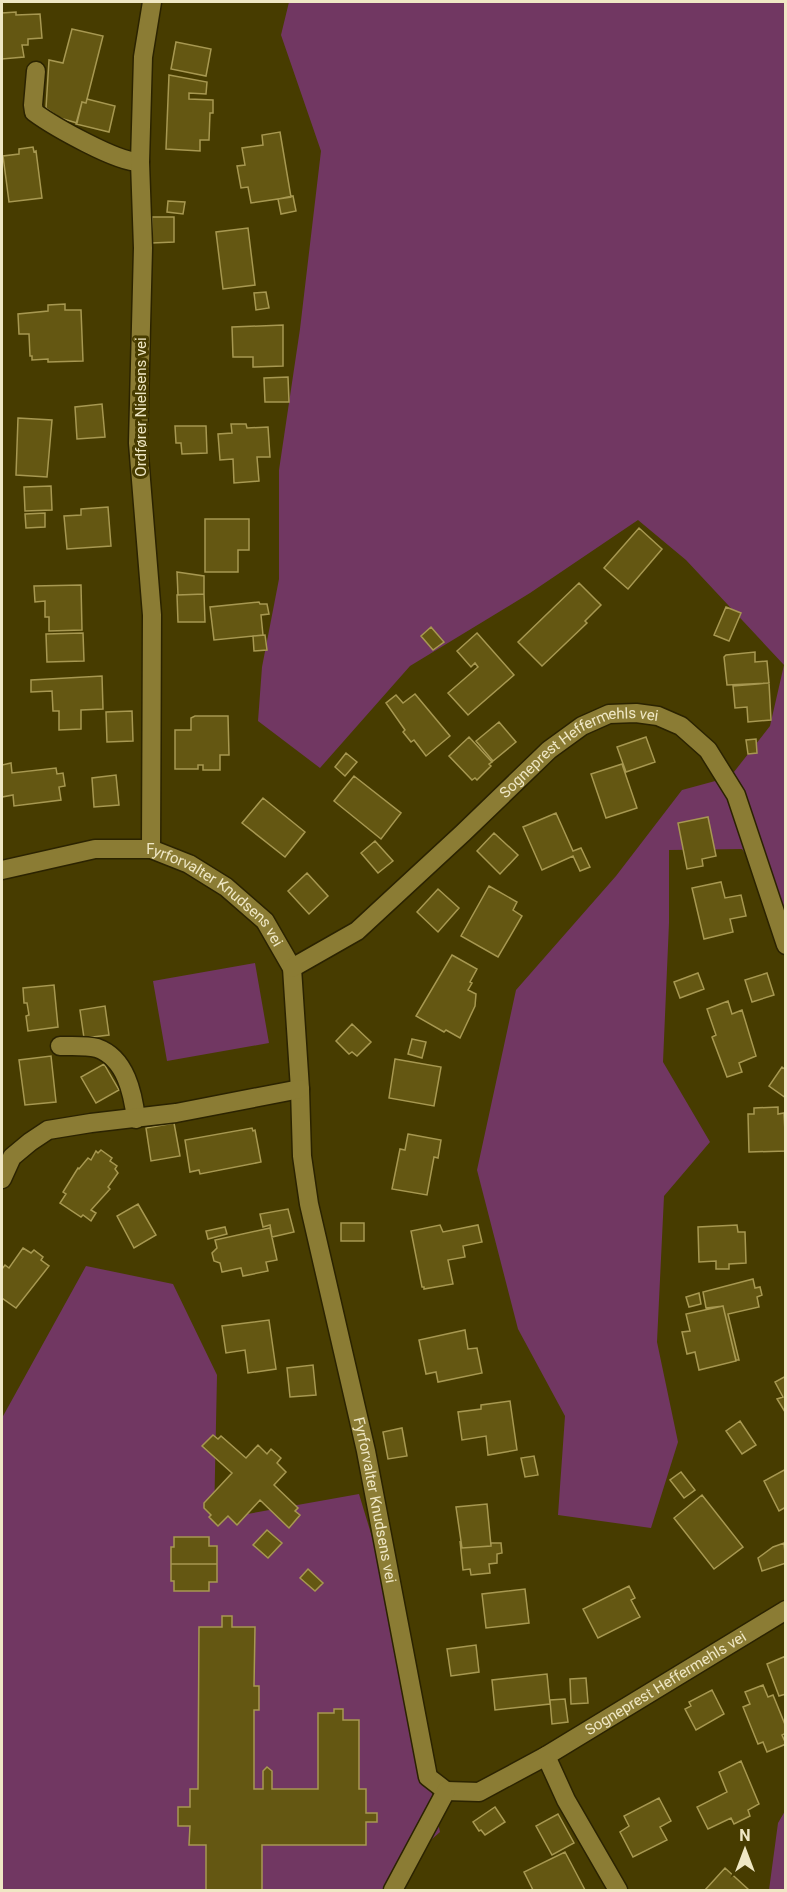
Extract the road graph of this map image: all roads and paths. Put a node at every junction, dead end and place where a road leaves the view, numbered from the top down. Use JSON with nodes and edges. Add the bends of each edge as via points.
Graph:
{"nodes":[{"id":1,"x":152,"y":2,"type":"edge"},
{"id":2,"x":36,"y":71,"type":"dead end"},
{"id":3,"x":140,"y":162,"type":"junction"},
{"id":4,"x":152,"y":849,"type":"junction"},
{"id":5,"x":2,"y":870,"type":"edge"},
{"id":6,"x":786,"y":945,"type":"edge"},
{"id":7,"x":292,"y":968,"type":"junction"},
{"id":8,"x":60,"y":1046,"type":"dead end"},
{"id":9,"x":300,"y":1089,"type":"junction"},
{"id":10,"x":136,"y":1119,"type":"junction"},
{"id":11,"x":2,"y":1179,"type":"edge"},
{"id":12,"x":786,"y":1610,"type":"edge"},
{"id":13,"x":546,"y":1756,"type":"junction"},
{"id":14,"x":446,"y":1791,"type":"junction"},
{"id":15,"x":393,"y":1890,"type":"edge"},
{"id":16,"x":618,"y":1890,"type":"edge"}],
"edges":[{"from":1,"to":3,"type":"street","name":"Ordfører Nielsens vei","via":[[142,57]]},
{"from":2,"to":3,"type":"street","via":[[34,112],[120,158]]},
{"from":3,"to":4,"type":"street","name":"Ordfører Nielsens vei","via":[[138,443],[152,615]]},
{"from":4,"to":5,"type":"street","name":"Fyrforvalter Knudsens vei","via":[[95,849]]},
{"from":4,"to":7,"type":"street","name":"Fyrforvalter Knudsens vei","via":[[189,864],[226,887],[265,921]]},
{"from":6,"to":7,"type":"street","name":"Sogneprest Heffermehls vei","via":[[736,795],[708,750],[681,726],[658,716],[609,714],[582,726],[549,750],[357,931]]},
{"from":7,"to":9,"type":"street","name":"Fyrforvalter Knudsens vei"},
{"from":8,"to":10,"type":"street","via":[[95,1048],[115,1060],[127,1078]]},
{"from":9,"to":10,"type":"street"},
{"from":9,"to":14,"type":"street","name":"Fyrforvalter Knudsens vei","via":[[302,1156],[309,1204],[366,1451],[428,1778]]},
{"from":10,"to":11,"type":"street","via":[[48,1130],[12,1157]]},
{"from":12,"to":13,"type":"street","name":"Sogneprest Heffermehls vei"},
{"from":13,"to":14,"type":"street","name":"Sogneprest Heffermehls vei","via":[[479,1792]]},
{"from":13,"to":16,"type":"street","via":[[566,1800]]},
{"from":14,"to":15,"type":"street"}]}
